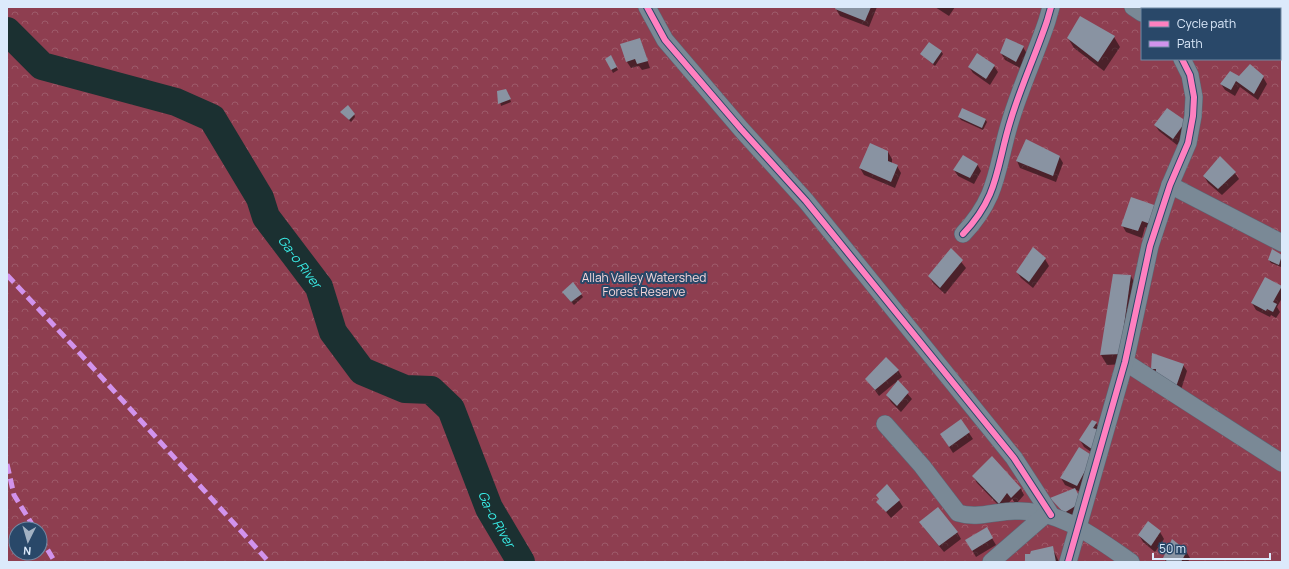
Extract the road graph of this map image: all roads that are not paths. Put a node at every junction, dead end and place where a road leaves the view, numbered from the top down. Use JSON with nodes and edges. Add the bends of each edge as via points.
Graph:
{"nodes":[{"id":1,"x":647,"y":7,"type":"edge"},
{"id":2,"x":1051,"y":7,"type":"edge"},
{"id":3,"x":1182,"y":60,"type":"edge"},
{"id":4,"x":1170,"y":185,"type":"junction"},
{"id":5,"x":963,"y":234,"type":"dead end"},
{"id":6,"x":1282,"y":243,"type":"edge"},
{"id":7,"x":1125,"y":362,"type":"junction"},
{"id":8,"x":885,"y":424,"type":"dead end"},
{"id":9,"x":1282,"y":463,"type":"edge"},
{"id":10,"x":1049,"y":514,"type":"junction"},
{"id":11,"x":1078,"y":526,"type":"junction"},
{"id":12,"x":991,"y":562,"type":"edge"},
{"id":13,"x":1068,"y":562,"type":"edge"},
{"id":14,"x":1131,"y":562,"type":"edge"}],
"edges":[{"from":1,"to":10,"type":"street","via":[[665,40],[811,207],[1014,458]]},
{"from":2,"to":5,"type":"street","via":[[1010,121],[996,180],[977,219]]},
{"from":3,"to":4,"type":"street","via":[[1190,75],[1194,97],[1193,116],[1188,143]]},
{"from":4,"to":6,"type":"street"},
{"from":4,"to":7,"type":"street","via":[[1150,246]]},
{"from":7,"to":9,"type":"street"},
{"from":7,"to":11,"type":"street"},
{"from":8,"to":10,"type":"street","via":[[958,513],[971,516],[1016,510]]},
{"from":10,"to":11,"type":"street"},
{"from":10,"to":12,"type":"street"},
{"from":11,"to":13,"type":"street"},
{"from":11,"to":14,"type":"street"}]}
